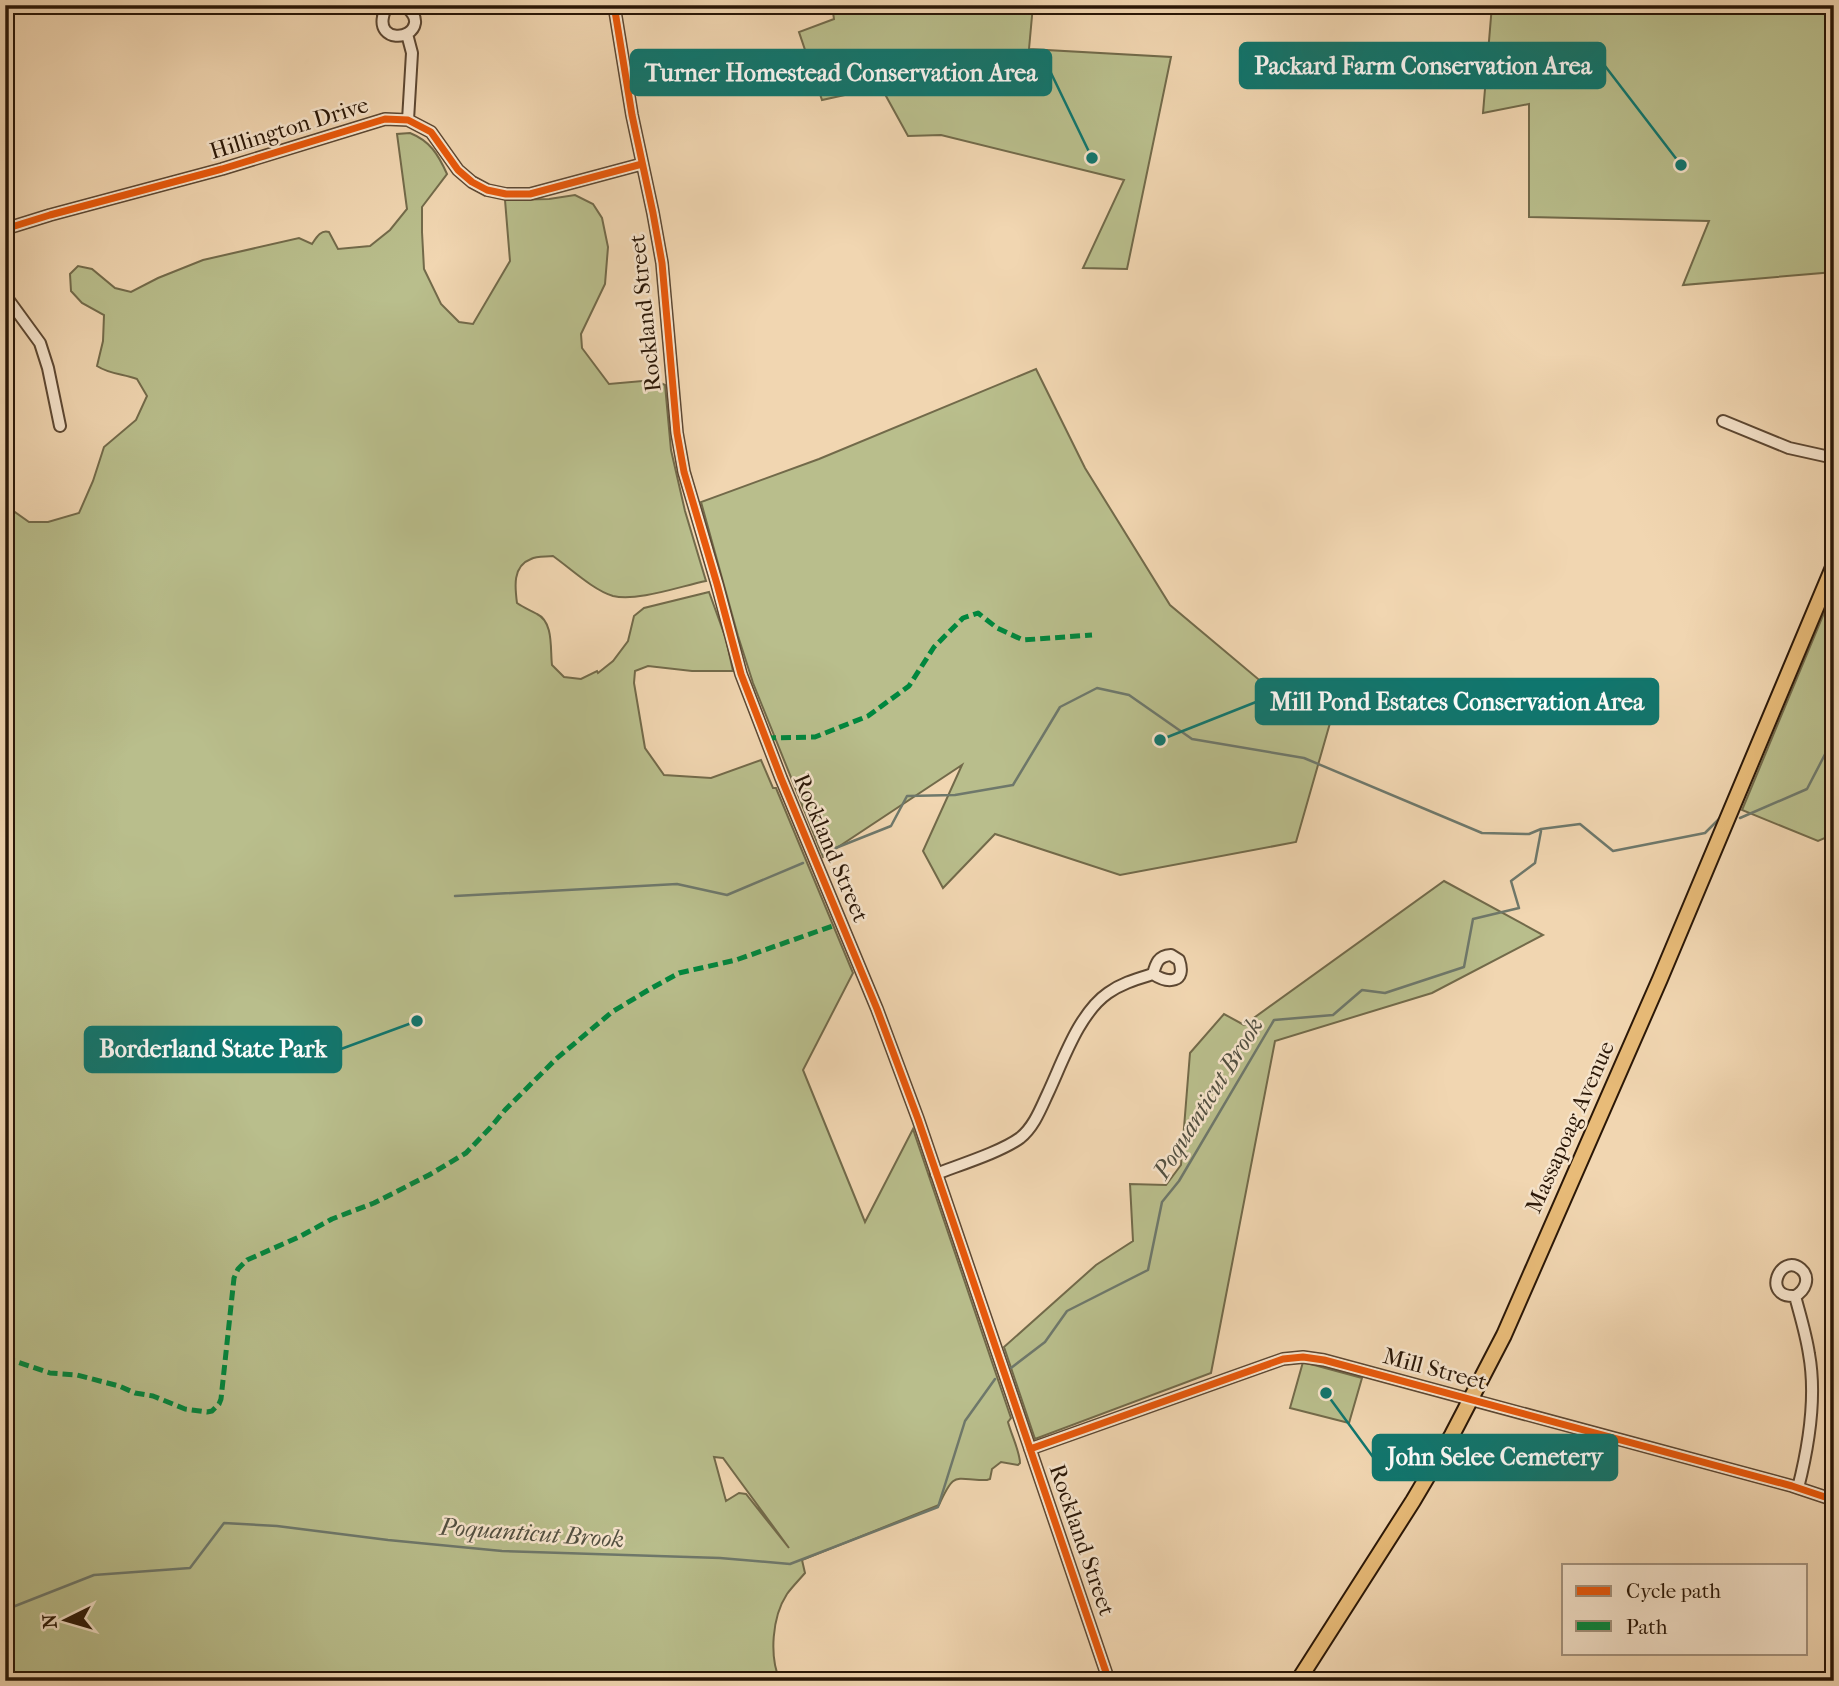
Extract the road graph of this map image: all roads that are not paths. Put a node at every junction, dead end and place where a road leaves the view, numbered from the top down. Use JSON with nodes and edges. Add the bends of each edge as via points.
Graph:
{"nodes":[{"id":1,"x":394,"y":5,"type":"edge"},
{"id":2,"x":403,"y":5,"type":"edge"},
{"id":3,"x":614,"y":5,"type":"edge"},
{"id":4,"x":407,"y":34,"type":"junction"},
{"id":5,"x":408,"y":120,"type":"junction"},
{"id":6,"x":642,"y":164,"type":"junction"},
{"id":7,"x":5,"y":229,"type":"edge"},
{"id":8,"x":5,"y":295,"type":"edge"},
{"id":9,"x":1723,"y":421,"type":"dead end"},
{"id":10,"x":60,"y":426,"type":"dead end"},
{"id":11,"x":1834,"y":458,"type":"edge"},
{"id":12,"x":1834,"y":565,"type":"edge"},
{"id":13,"x":1153,"y":974,"type":"dead end"},
{"id":14,"x":936,"y":1174,"type":"junction"},
{"id":15,"x":1795,"y":1296,"type":"dead end"},
{"id":16,"x":1472,"y":1398,"type":"junction"},
{"id":17,"x":1030,"y":1449,"type":"junction"},
{"id":18,"x":1798,"y":1488,"type":"junction"},
{"id":19,"x":1834,"y":1500,"type":"edge"},
{"id":20,"x":1110,"y":1681,"type":"edge"},
{"id":21,"x":1298,"y":1681,"type":"edge"}],
"edges":[{"from":1,"to":4,"type":"street","via":[[384,13],[383,28],[393,35]]},
{"from":2,"to":4,"type":"street","via":[[415,22]]},
{"from":3,"to":6,"type":"street","name":"Rockland Street"},
{"from":4,"to":5,"type":"street","via":[[412,53]]},
{"from":5,"to":6,"type":"street","via":[[431,132],[472,182],[506,194],[530,194]]},
{"from":5,"to":7,"type":"street","name":"Hillington Drive","via":[[385,119]]},
{"from":6,"to":14,"type":"street","name":"Rockland Street","via":[[662,263],[684,472],[741,674],[877,1009]]},
{"from":8,"to":10,"type":"street","via":[[40,344]]},
{"from":9,"to":11,"type":"street","via":[[1789,448]]},
{"from":12,"to":16,"type":"main road","name":"Massapoag Avenue","via":[[1655,990]]},
{"from":13,"to":14,"type":"street","via":[[1110,991],[1085,1017],[1041,1109],[1020,1138]]},
{"from":14,"to":17,"type":"street","name":"Rockland Street"},
{"from":15,"to":18,"type":"street","via":[[1812,1374],[1809,1433]]},
{"from":16,"to":17,"type":"street","name":"Mill Street","via":[[1324,1360],[1294,1357]]},
{"from":16,"to":18,"type":"street","name":"Mill Street"},
{"from":16,"to":21,"type":"main road","name":"Massapoag Avenue","via":[[1413,1501]]},
{"from":17,"to":20,"type":"street","name":"Rockland Street"},
{"from":18,"to":19,"type":"street","name":"Mill Street"}]}
